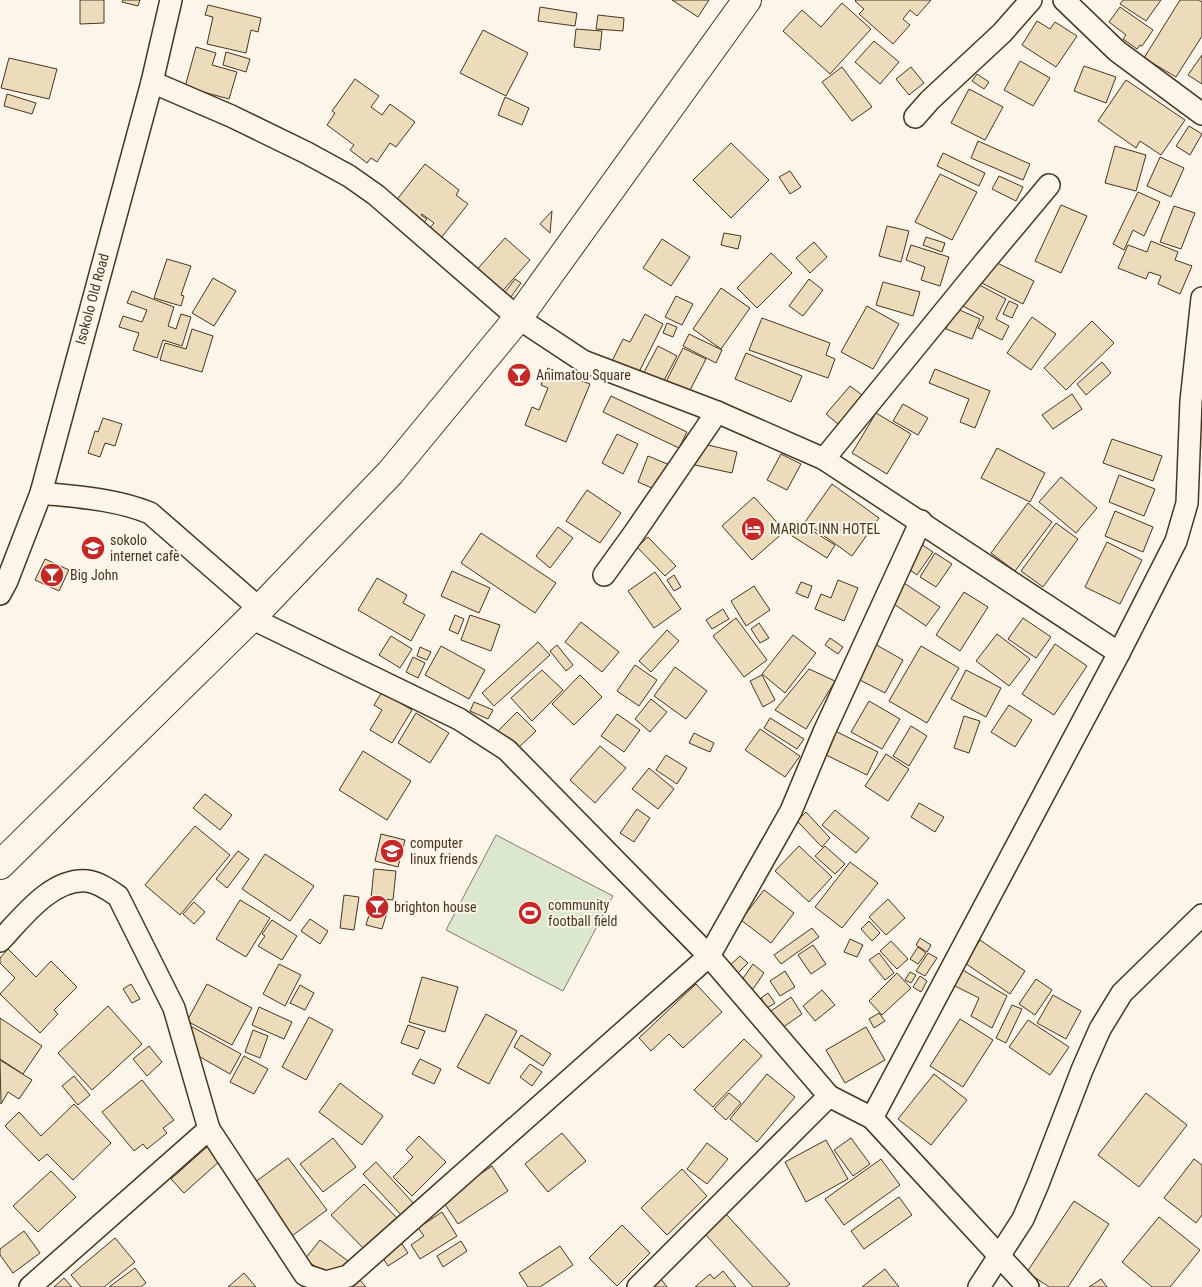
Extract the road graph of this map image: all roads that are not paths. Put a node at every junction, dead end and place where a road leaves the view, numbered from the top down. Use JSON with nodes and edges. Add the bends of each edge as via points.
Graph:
{"nodes":[{"id":1,"x":171,"y":0,"type":"edge"},
{"id":2,"x":747,"y":0,"type":"edge"},
{"id":3,"x":1031,"y":0,"type":"edge"},
{"id":4,"x":1064,"y":0,"type":"edge"},
{"id":5,"x":152,"y":82,"type":"junction"},
{"id":6,"x":1202,"y":114,"type":"edge"},
{"id":7,"x":915,"y":117,"type":"dead end"},
{"id":8,"x":1049,"y":185,"type":"dead end"},
{"id":9,"x":1202,"y":298,"type":"edge"},
{"id":10,"x":518,"y":318,"type":"junction"},
{"id":11,"x":717,"y":412,"type":"junction"},
{"id":12,"x":824,"y":459,"type":"junction"},
{"id":13,"x":41,"y":493,"type":"junction"},
{"id":14,"x":921,"y":521,"type":"junction"},
{"id":15,"x":604,"y":575,"type":"dead end"},
{"id":16,"x":2,"y":585,"type":"edge"},
{"id":17,"x":256,"y":614,"type":"junction"},
{"id":18,"x":1119,"y":653,"type":"junction"},
{"id":19,"x":0,"y":865,"type":"edge"},
{"id":20,"x":1202,"y":915,"type":"edge"},
{"id":21,"x":0,"y":942,"type":"edge"},
{"id":22,"x":709,"y":956,"type":"junction"},
{"id":23,"x":829,"y":1096,"type":"junction"},
{"id":24,"x":872,"y":1118,"type":"junction"},
{"id":25,"x":209,"y":1129,"type":"junction"},
{"id":26,"x":1000,"y":1256,"type":"junction"},
{"id":27,"x":30,"y":1287,"type":"edge"},
{"id":28,"x":638,"y":1287,"type":"edge"},
{"id":29,"x":979,"y":1287,"type":"edge"},
{"id":30,"x":1028,"y":1287,"type":"edge"}],
"edges":[{"from":1,"to":5,"type":"street","name":"Isokolo Old Road"},
{"from":2,"to":10,"type":"highway"},
{"from":3,"to":7,"type":"street","via":[[1002,33]]},
{"from":4,"to":6,"type":"street","via":[[1117,51]]},
{"from":5,"to":10,"type":"street","via":[[230,116],[349,176],[376,195]]},
{"from":5,"to":13,"type":"street","name":"Isokolo Old Road"},
{"from":8,"to":12,"type":"street"},
{"from":9,"to":18,"type":"street","via":[[1191,401],[1187,503],[1176,541]]},
{"from":10,"to":11,"type":"street","via":[[583,361]]},
{"from":10,"to":17,"type":"highway","via":[[391,472]]},
{"from":11,"to":12,"type":"street"},
{"from":11,"to":15,"type":"street"},
{"from":12,"to":14,"type":"street"},
{"from":13,"to":16,"type":"street","name":"Isokolo Old Road"},
{"from":13,"to":17,"type":"street","via":[[104,500],[150,513]]},
{"from":14,"to":18,"type":"street"},
{"from":14,"to":22,"type":"street","via":[[791,811]]},
{"from":17,"to":19,"type":"highway"},
{"from":17,"to":22,"type":"street","via":[[459,719],[507,750]]},
{"from":18,"to":24,"type":"street"},
{"from":20,"to":26,"type":"street","via":[[1122,993],[1100,1029],[1023,1219]]},
{"from":21,"to":25,"type":"street","via":[[48,892],[70,883],[87,881],[118,896],[174,1008]]},
{"from":22,"to":23,"type":"street"},
{"from":22,"to":25,"type":"street","via":[[348,1276],[326,1282],[305,1275]]},
{"from":23,"to":24,"type":"street"},
{"from":23,"to":28,"type":"street"},
{"from":24,"to":26,"type":"street"},
{"from":25,"to":27,"type":"street"},
{"from":26,"to":29,"type":"street"},
{"from":26,"to":30,"type":"street"}]}
